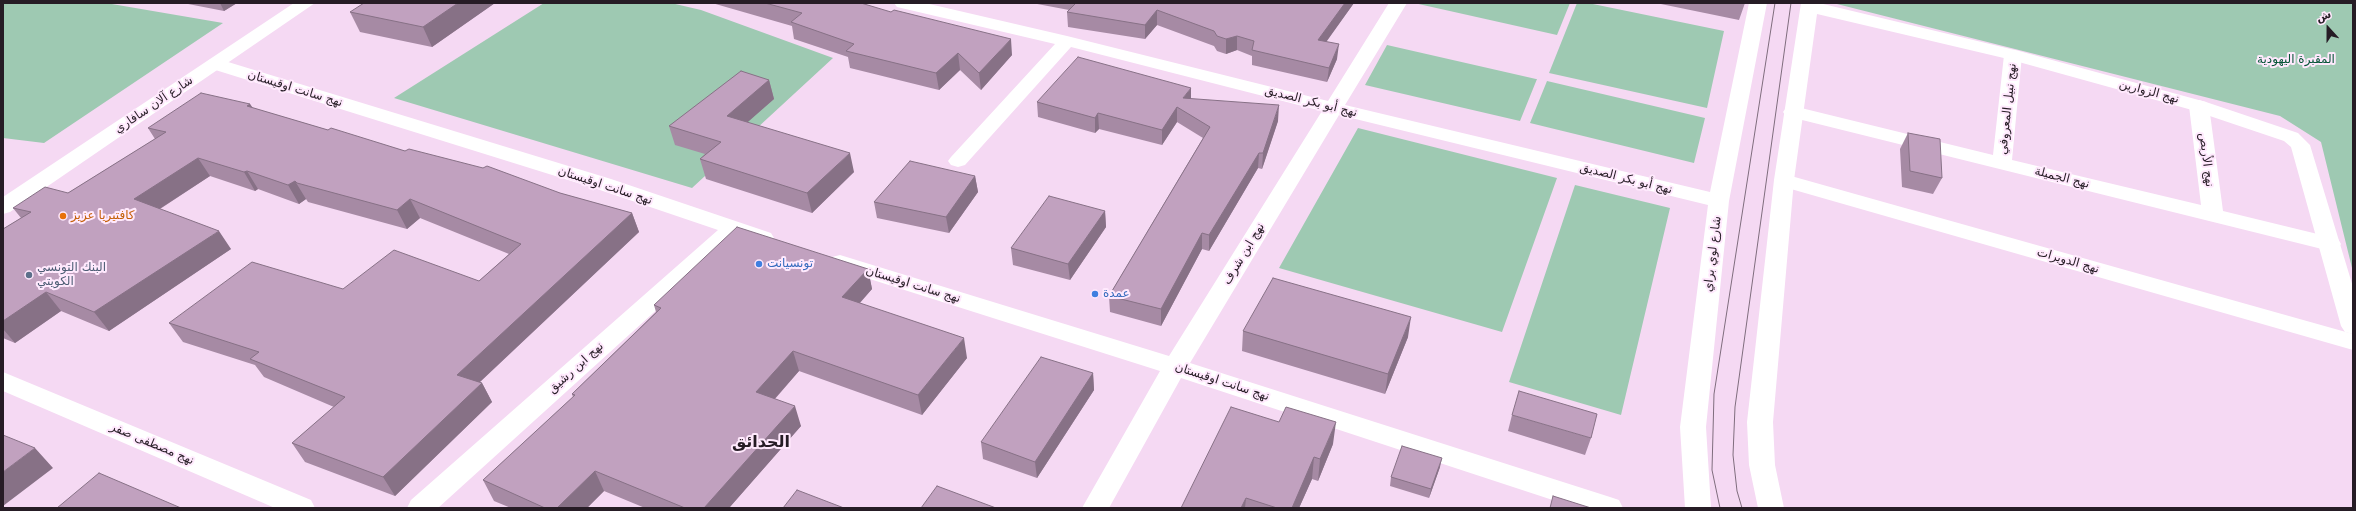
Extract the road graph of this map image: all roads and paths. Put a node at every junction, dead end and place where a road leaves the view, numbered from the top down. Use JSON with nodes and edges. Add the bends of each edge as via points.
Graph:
{"nodes":[{"id":1,"x":306,"y":3,"type":"edge"},
{"id":2,"x":903,"y":3,"type":"edge"},
{"id":3,"x":1398,"y":3,"type":"edge"},
{"id":4,"x":1758,"y":3,"type":"edge"},
{"id":5,"x":1810,"y":5,"type":"edge"},
{"id":6,"x":1067,"y":40,"type":"junction"},
{"id":7,"x":2013,"y":55,"type":"junction"},
{"id":8,"x":215,"y":64,"type":"junction"},
{"id":9,"x":2200,"y":106,"type":"junction"},
{"id":10,"x":1334,"y":108,"type":"junction"},
{"id":11,"x":1793,"y":112,"type":"junction"},
{"id":12,"x":958,"y":161,"type":"dead end"},
{"id":13,"x":2002,"y":163,"type":"junction"},
{"id":14,"x":1784,"y":180,"type":"junction"},
{"id":15,"x":1719,"y":202,"type":"junction"},
{"id":16,"x":3,"y":207,"type":"edge"},
{"id":17,"x":2213,"y":215,"type":"junction"},
{"id":18,"x":732,"y":229,"type":"junction"},
{"id":19,"x":2330,"y":244,"type":"junction"},
{"id":20,"x":785,"y":245,"type":"edge"},
{"id":21,"x":822,"y":257,"type":"edge"},
{"id":22,"x":2353,"y":326,"type":"edge"},
{"id":23,"x":2353,"y":342,"type":"edge"},
{"id":24,"x":1175,"y":367,"type":"junction"},
{"id":25,"x":3,"y":381,"type":"edge"},
{"id":26,"x":302,"y":508,"type":"edge"},
{"id":27,"x":420,"y":508,"type":"edge"},
{"id":28,"x":1095,"y":508,"type":"edge"},
{"id":29,"x":1610,"y":508,"type":"edge"},
{"id":30,"x":1698,"y":508,"type":"edge"},
{"id":31,"x":1771,"y":508,"type":"edge"}],
"edges":[{"from":1,"to":8,"type":"street","name":"شارع آلان سافاري"},
{"from":2,"to":6,"type":"street","name":"نهج أبو بكر الصديق"},
{"from":3,"to":10,"type":"street","name":"نهج ابن شرف"},
{"from":4,"to":15,"type":"street","name":"شارع لوي براي"},
{"from":5,"to":7,"type":"street","name":"نهج الزوارين"},
{"from":5,"to":11,"type":"street"},
{"from":6,"to":10,"type":"street","name":"نهج أبو بكر الصديق"},
{"from":6,"to":12,"type":"street"},
{"from":7,"to":9,"type":"street","name":"نهج الزوارين"},
{"from":7,"to":13,"type":"street","name":"نهج نبيل المعروفي"},
{"from":8,"to":16,"type":"street","name":"شارع آلان سافاري"},
{"from":8,"to":18,"type":"street","name":"نهج سانت اوقيستان","via":[[604,184]]},
{"from":9,"to":17,"type":"street","name":"نهج الأربص"},
{"from":9,"to":19,"type":"street","name":"نهج الزوارين","via":[[2281,132],[2298,141]]},
{"from":10,"to":15,"type":"street","name":"نهج أبو بكر الصديق"},
{"from":10,"to":24,"type":"street","name":"نهج ابن شرف"},
{"from":11,"to":13,"type":"street","name":"نهج الجميلة"},
{"from":11,"to":14,"type":"street"},
{"from":13,"to":17,"type":"street","name":"نهج الجميلة"},
{"from":14,"to":23,"type":"street","name":"نهج الدويرات"},
{"from":14,"to":31,"type":"street","via":[[1760,422],[1762,465]]},
{"from":15,"to":30,"type":"street","name":"شارع لوي براي","via":[[1693,427]]},
{"from":17,"to":19,"type":"street","name":"نهج الجميلة"},
{"from":18,"to":20,"type":"street","name":"نهج سانت اوقيستان"},
{"from":18,"to":27,"type":"street","name":"نهج ابن رشيق"},
{"from":19,"to":22,"type":"street","name":"نهج الزوارين"},
{"from":21,"to":24,"type":"street","name":"نهج سانت اوقيستان"},
{"from":24,"to":28,"type":"street","name":"نهج ابن شرف"},
{"from":24,"to":29,"type":"street","name":"نهج سانت اوقيستان"},
{"from":25,"to":26,"type":"street","name":"نهج مصطفى صفر"}]}
